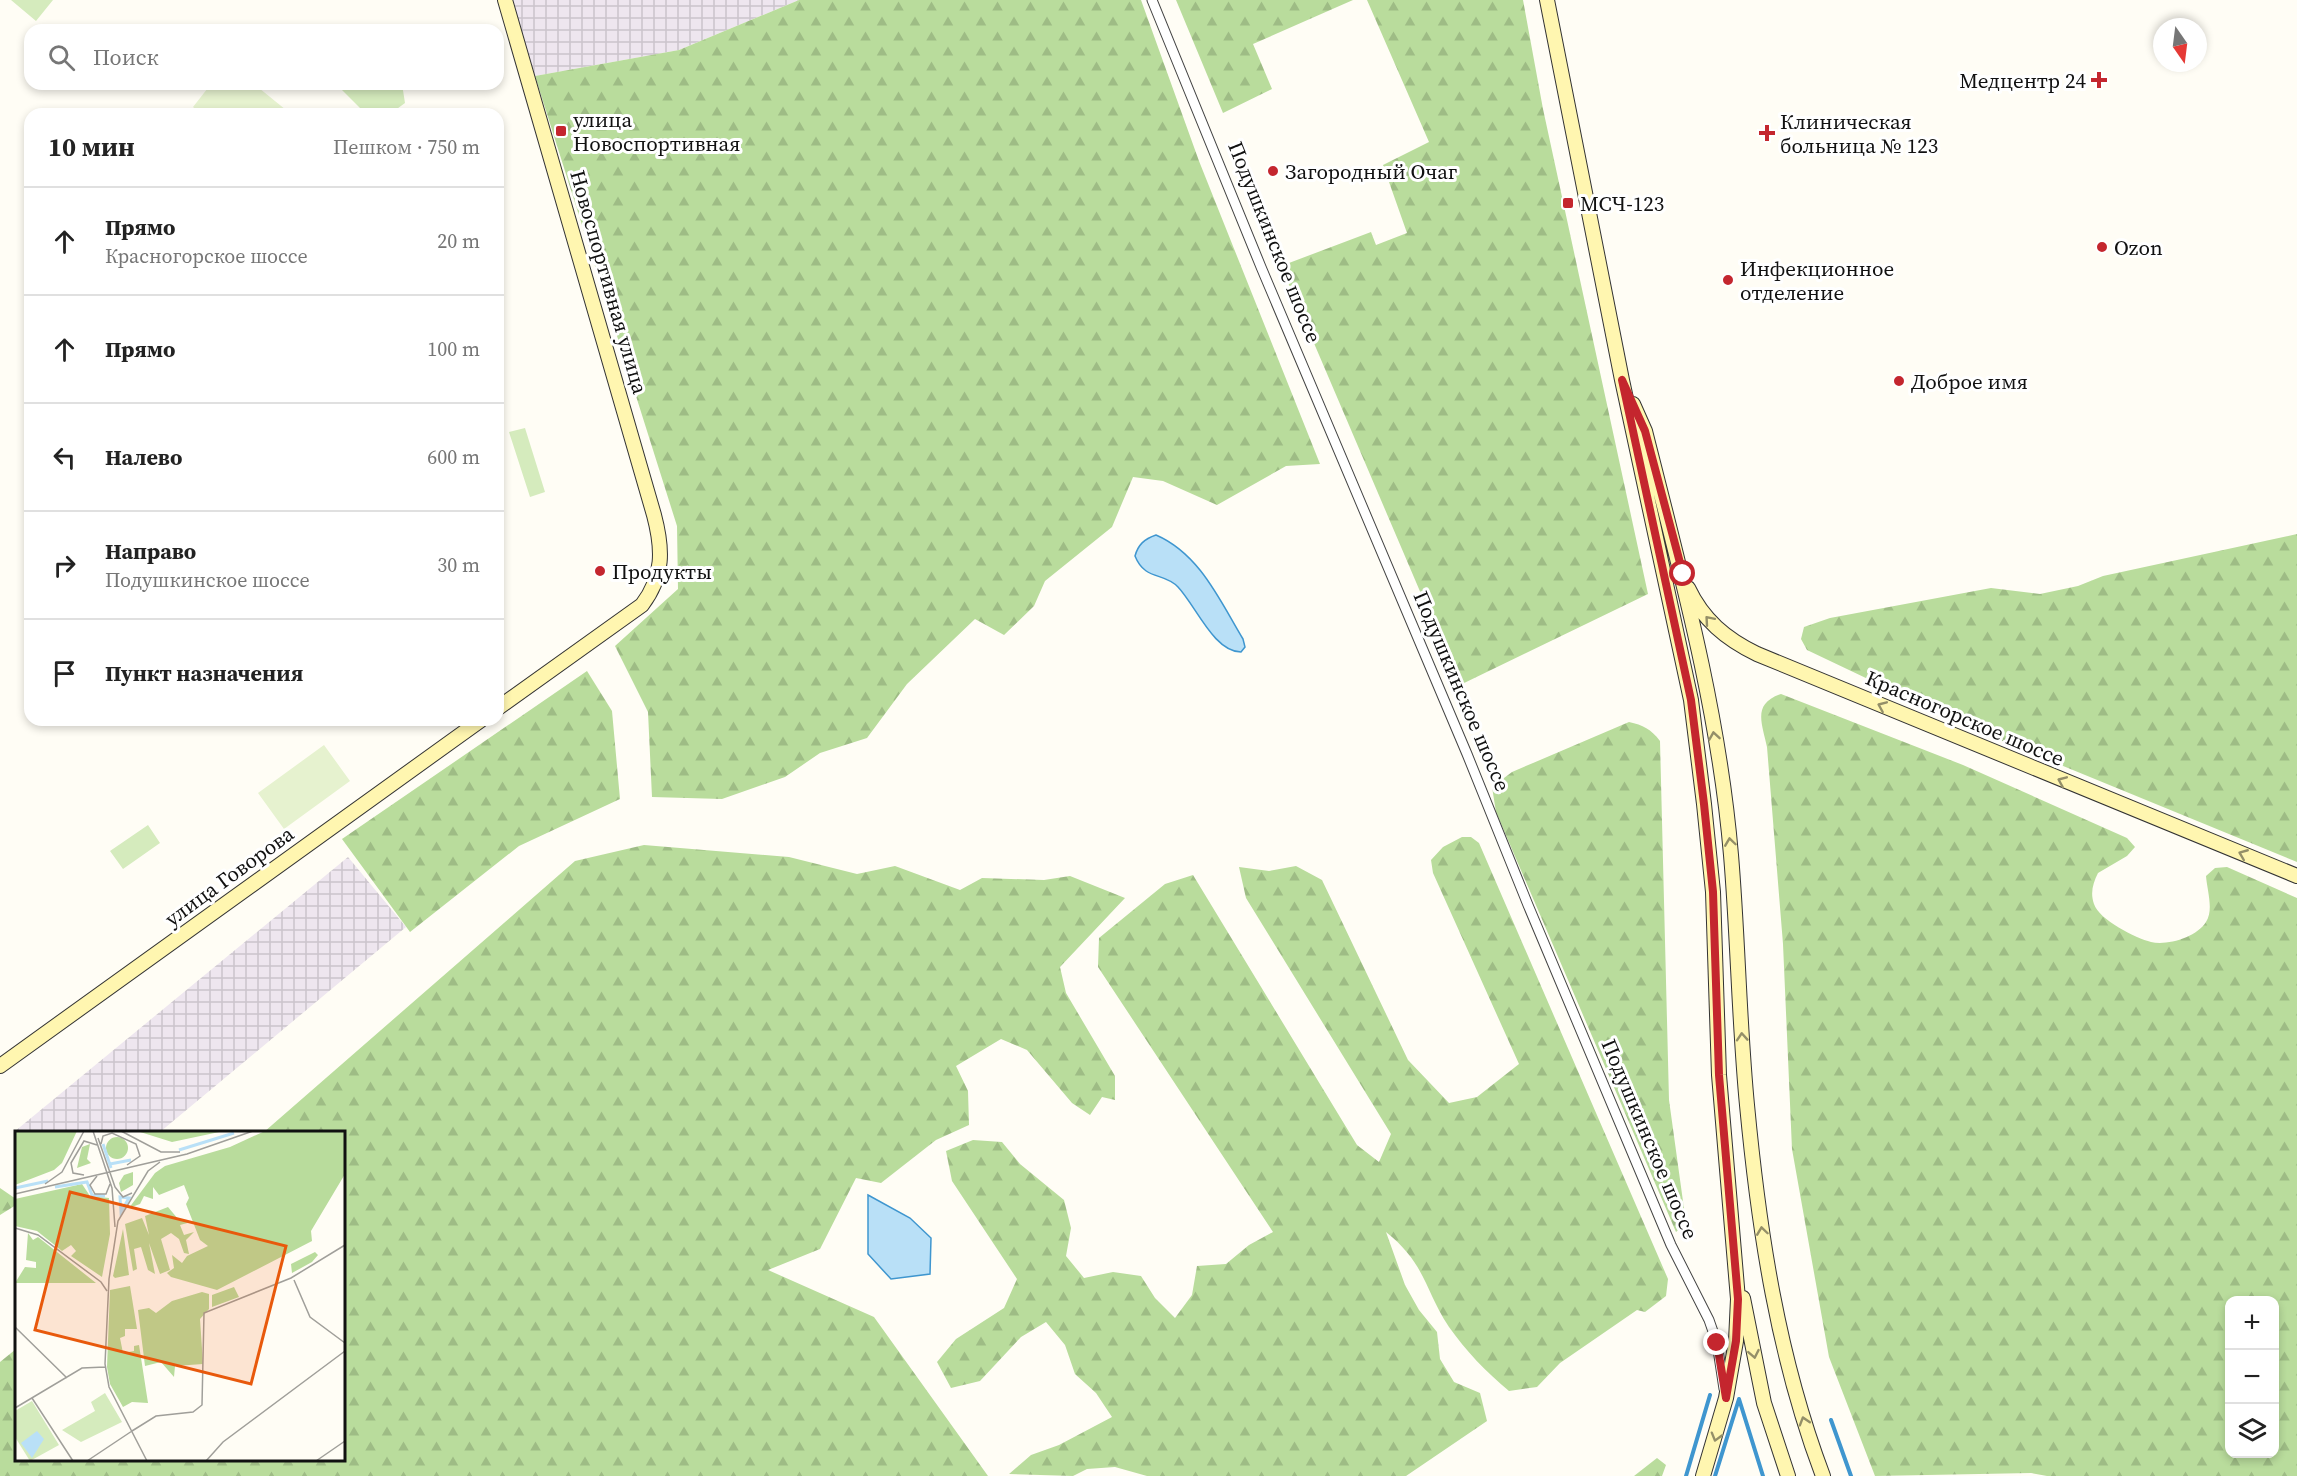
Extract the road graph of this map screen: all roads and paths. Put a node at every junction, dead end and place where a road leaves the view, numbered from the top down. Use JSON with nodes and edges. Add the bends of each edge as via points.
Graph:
{"nodes":[{"id":1,"x":505,"y":0,"type":"edge"},
{"id":2,"x":1152,"y":0,"type":"edge"},
{"id":3,"x":1547,"y":0,"type":"edge"},
{"id":4,"x":1622,"y":380,"type":"junction"},
{"id":5,"x":1672,"y":537,"type":"junction"},
{"id":6,"x":504,"y":704,"type":"edge"},
{"id":7,"x":473,"y":726,"type":"edge"},
{"id":8,"x":2297,"y":876,"type":"edge"},
{"id":9,"x":0,"y":1066,"type":"edge"},
{"id":10,"x":1735,"y":1255,"type":"junction"},
{"id":11,"x":1726,"y":1398,"type":"junction"},
{"id":12,"x":1703,"y":1476,"type":"edge"},
{"id":13,"x":1788,"y":1476,"type":"edge"},
{"id":14,"x":1823,"y":1476,"type":"edge"}],
"edges":[{"from":1,"to":6,"type":"main road","name":"Новоспортивная улица","via":[[661,548],[658,578],[642,605]]},
{"from":2,"to":11,"type":"street","name":"Подушкинское шоссе","via":[[1671,1245],[1709,1320]]},
{"from":3,"to":4,"type":"main road"},
{"from":4,"to":5,"type":"main road","via":[[1645,431]]},
{"from":4,"to":10,"type":"main road","via":[[1696,734],[1713,892],[1719,1075]]},
{"from":8,"to":5,"type":"main road","name":"Красногорское шоссе","one_way":true,"via":[[1741,646],[1718,630],[1700,609],[1683,574]]},
{"from":14,"to":5,"type":"main road","one_way":true,"via":[[1797,1398],[1772,1299],[1747,1105],[1731,853],[1707,690]]},
{"from":7,"to":9,"type":"main road","name":"улица Говорова"},
{"from":10,"to":11,"type":"main road","via":[[1737,1328]]},
{"from":10,"to":13,"type":"main road","one_way":true,"via":[[1764,1403]]},
{"from":11,"to":12,"type":"main road","one_way":true}]}
